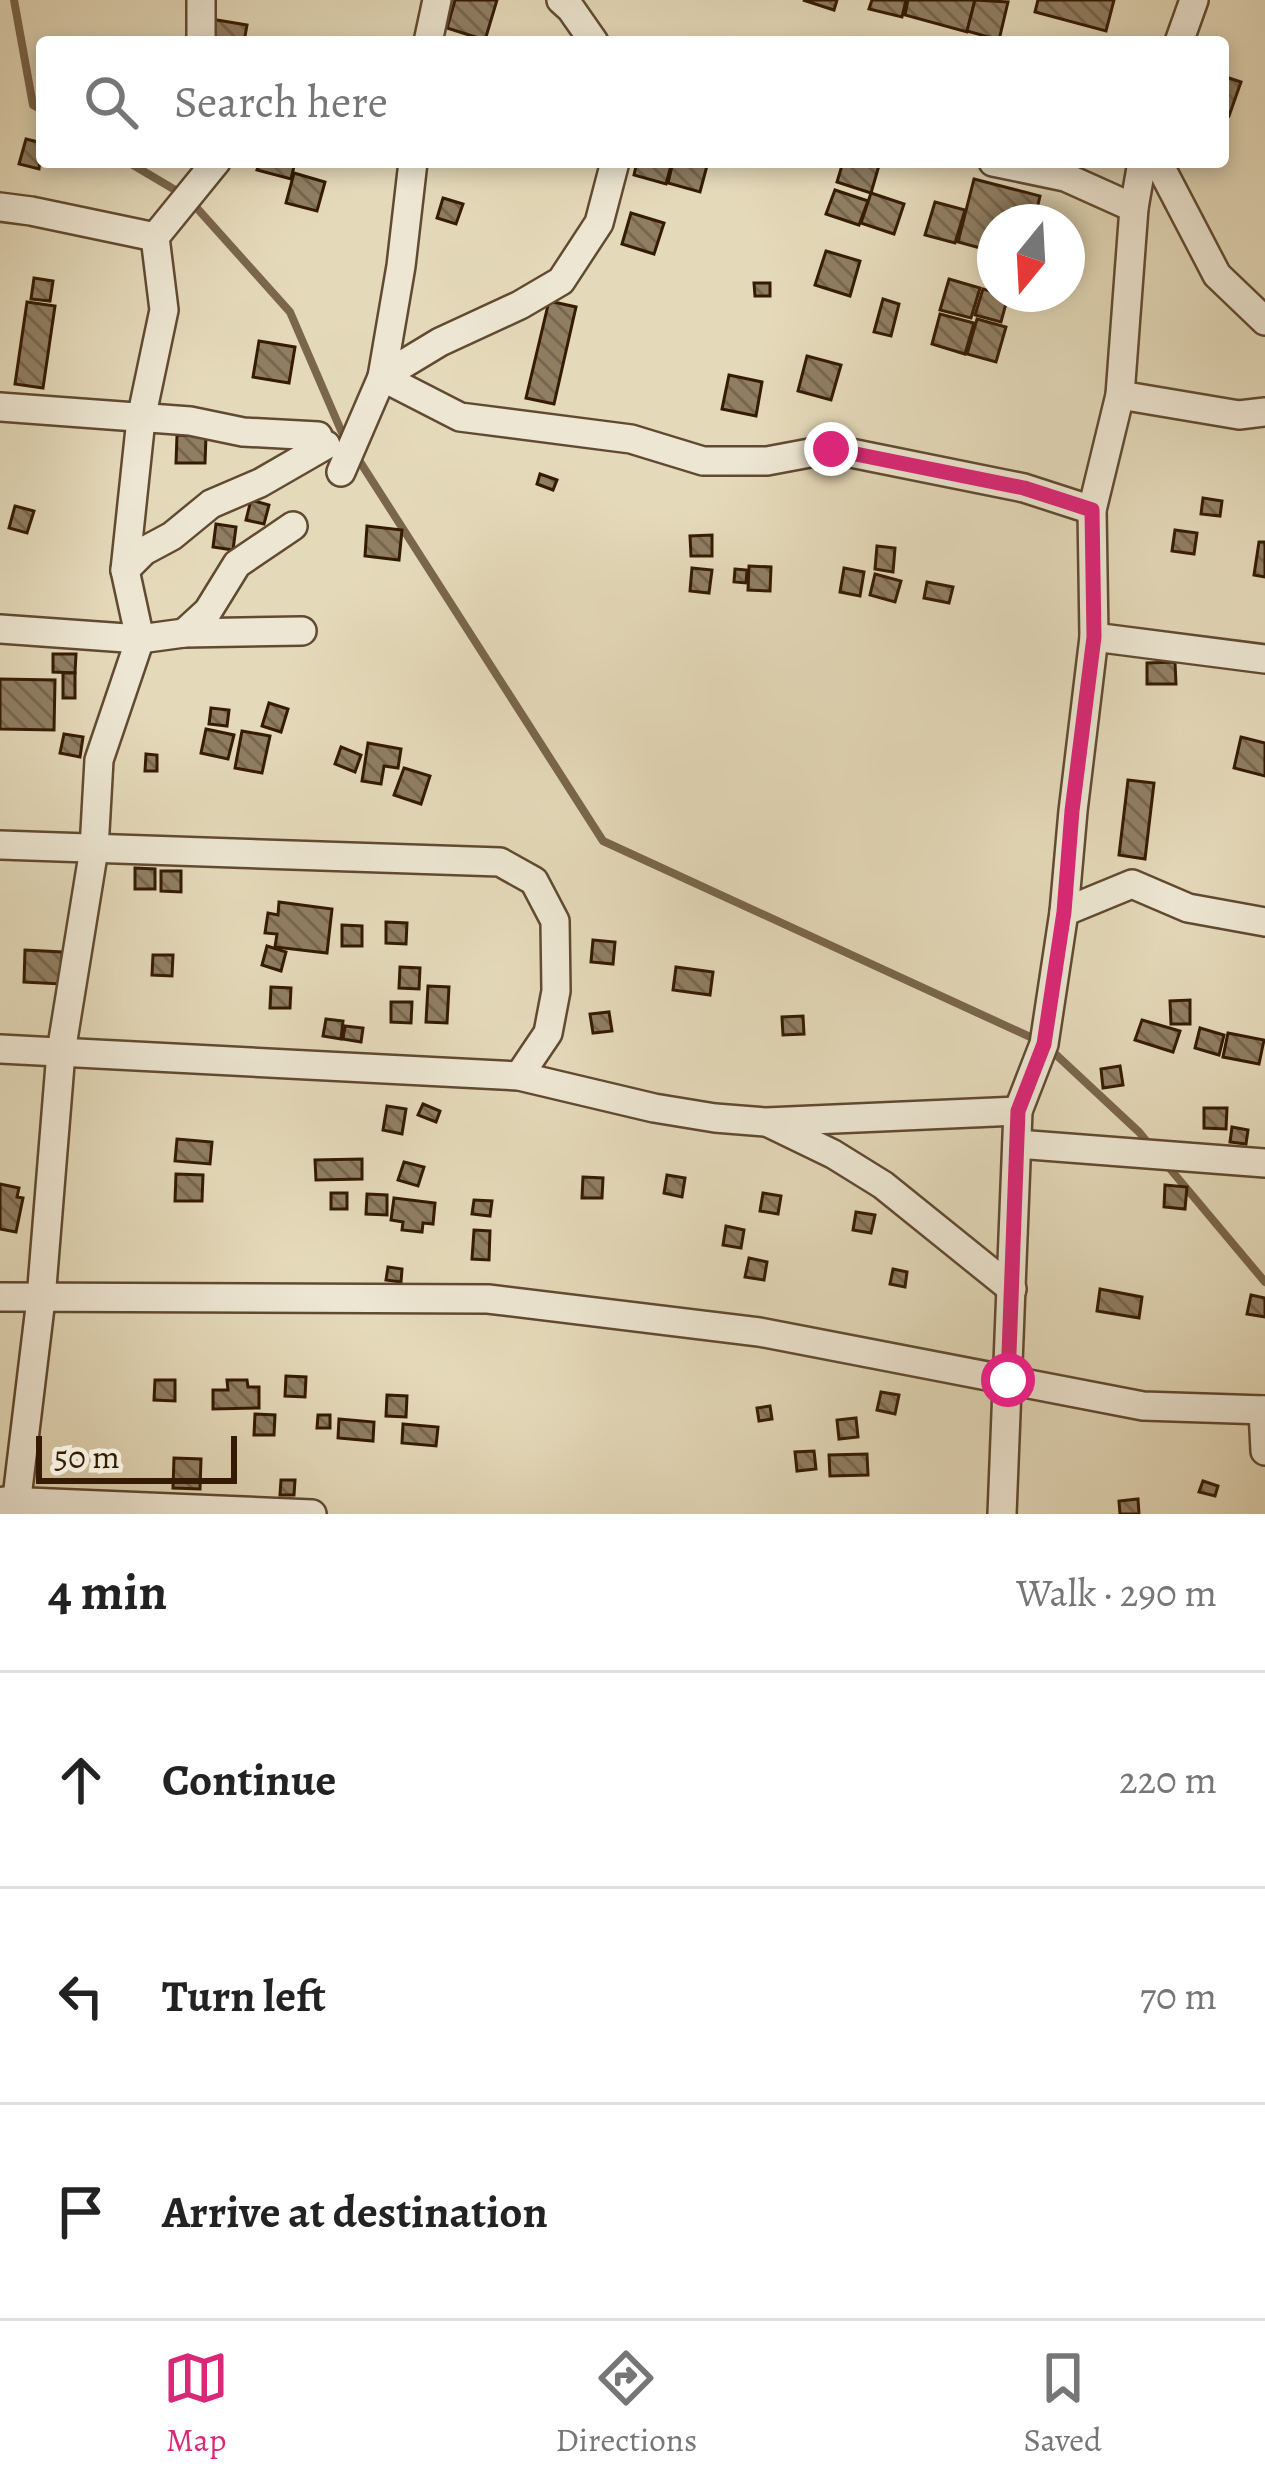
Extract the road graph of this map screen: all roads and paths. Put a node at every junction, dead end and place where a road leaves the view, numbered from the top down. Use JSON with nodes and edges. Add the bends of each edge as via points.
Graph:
{"nodes":[{"id":1,"x":201,"y":0,"type":"edge"},
{"id":2,"x":437,"y":0,"type":"edge"},
{"id":3,"x":1194,"y":0,"type":"edge"},
{"id":4,"x":571,"y":3,"type":"edge"},
{"id":5,"x":201,"y":36,"type":"edge"},
{"id":6,"x":429,"y":36,"type":"edge"},
{"id":7,"x":590,"y":36,"type":"edge"},
{"id":8,"x":1181,"y":36,"type":"edge"},
{"id":9,"x":211,"y":168,"type":"edge"},
{"id":10,"x":412,"y":168,"type":"edge"},
{"id":11,"x":613,"y":168,"type":"edge"},
{"id":12,"x":1022,"y":168,"type":"edge"},
{"id":13,"x":1141,"y":168,"type":"edge"},
{"id":14,"x":1161,"y":168,"type":"edge"},
{"id":15,"x":0,"y":207,"type":"edge"},
{"id":16,"x":1134,"y":208,"type":"junction"},
{"id":17,"x":154,"y":237,"type":"junction"},
{"id":18,"x":1265,"y":321,"type":"edge"},
{"id":19,"x":382,"y":377,"type":"junction"},
{"id":20,"x":1120,"y":394,"type":"junction"},
{"id":21,"x":0,"y":406,"type":"edge"},
{"id":22,"x":1265,"y":412,"type":"edge"},
{"id":23,"x":141,"y":418,"type":"junction"},
{"id":24,"x":341,"y":472,"type":"dead end"},
{"id":25,"x":1092,"y":510,"type":"junction"},
{"id":26,"x":293,"y":526,"type":"dead end"},
{"id":27,"x":125,"y":570,"type":"junction"},
{"id":28,"x":0,"y":628,"type":"edge"},
{"id":29,"x":302,"y":631,"type":"dead end"},
{"id":30,"x":184,"y":633,"type":"junction"},
{"id":31,"x":1094,"y":637,"type":"junction"},
{"id":32,"x":140,"y":639,"type":"junction"},
{"id":33,"x":1265,"y":659,"type":"edge"},
{"id":34,"x":0,"y":844,"type":"edge"},
{"id":35,"x":94,"y":849,"type":"junction"},
{"id":36,"x":1064,"y":912,"type":"junction"},
{"id":37,"x":1265,"y":922,"type":"edge"},
{"id":38,"x":0,"y":1049,"type":"edge"},
{"id":39,"x":61,"y":1052,"type":"junction"},
{"id":40,"x":519,"y":1076,"type":"junction"},
{"id":41,"x":1018,"y":1111,"type":"junction"},
{"id":42,"x":766,"y":1122,"type":"junction"},
{"id":43,"x":1017,"y":1144,"type":"junction"},
{"id":44,"x":1265,"y":1163,"type":"edge"},
{"id":45,"x":1012,"y":1288,"type":"junction"},
{"id":46,"x":0,"y":1297,"type":"edge"},
{"id":47,"x":41,"y":1299,"type":"junction"},
{"id":48,"x":1008,"y":1380,"type":"junction"},
{"id":49,"x":1264,"y":1410,"type":"edge"},
{"id":50,"x":1265,"y":1450,"type":"edge"},
{"id":51,"x":11,"y":1505,"type":"edge"},
{"id":52,"x":312,"y":1514,"type":"edge"},
{"id":53,"x":1002,"y":1514,"type":"edge"}],
"edges":[{"from":1,"to":5,"type":"street"},
{"from":2,"to":6,"type":"street"},
{"from":3,"to":8,"type":"street"},
{"from":4,"to":7,"type":"street"},
{"from":9,"to":17,"type":"street"},
{"from":10,"to":19,"type":"street"},
{"from":11,"to":19,"type":"street","via":[[599,223],[561,281]]},
{"from":12,"to":16,"type":"street","via":[[1065,177]]},
{"from":13,"to":16,"type":"street"},
{"from":14,"to":18,"type":"street","via":[[1217,275]]},
{"from":15,"to":17,"type":"street"},
{"from":16,"to":20,"type":"street"},
{"from":17,"to":23,"type":"street","via":[[164,310]]},
{"from":19,"to":24,"type":"street"},
{"from":19,"to":25,"type":"street","via":[[460,417],[631,439],[703,461],[831,449]]},
{"from":20,"to":22,"type":"street","via":[[1239,415]]},
{"from":20,"to":25,"type":"street"},
{"from":21,"to":23,"type":"street"},
{"from":23,"to":27,"type":"street"},
{"from":23,"to":27,"type":"street","via":[[322,441],[211,505]]},
{"from":25,"to":31,"type":"street"},
{"from":26,"to":30,"type":"street","via":[[237,564]]},
{"from":27,"to":32,"type":"street"},
{"from":28,"to":32,"type":"street"},
{"from":29,"to":30,"type":"street"},
{"from":30,"to":32,"type":"street"},
{"from":31,"to":33,"type":"street"},
{"from":31,"to":36,"type":"street"},
{"from":32,"to":35,"type":"street","via":[[99,760]]},
{"from":34,"to":35,"type":"street"},
{"from":35,"to":39,"type":"street"},
{"from":35,"to":40,"type":"street","via":[[500,862],[534,881],[555,921],[548,1033]]},
{"from":36,"to":37,"type":"street","via":[[1132,884],[1188,908]]},
{"from":36,"to":41,"type":"street","via":[[1044,1044]]},
{"from":38,"to":39,"type":"street"},
{"from":39,"to":40,"type":"street"},
{"from":39,"to":47,"type":"street"},
{"from":40,"to":42,"type":"street","via":[[654,1108]]},
{"from":41,"to":42,"type":"street"},
{"from":41,"to":43,"type":"street"},
{"from":42,"to":45,"type":"street","via":[[883,1185]]},
{"from":43,"to":44,"type":"street"},
{"from":43,"to":45,"type":"street"},
{"from":45,"to":48,"type":"street"},
{"from":46,"to":47,"type":"street"},
{"from":47,"to":48,"type":"street","via":[[488,1299],[759,1332]]},
{"from":47,"to":51,"type":"street"},
{"from":48,"to":49,"type":"street","via":[[1143,1406]]},
{"from":48,"to":53,"type":"street"},
{"from":49,"to":50,"type":"street"},
{"from":51,"to":52,"type":"street"}]}
